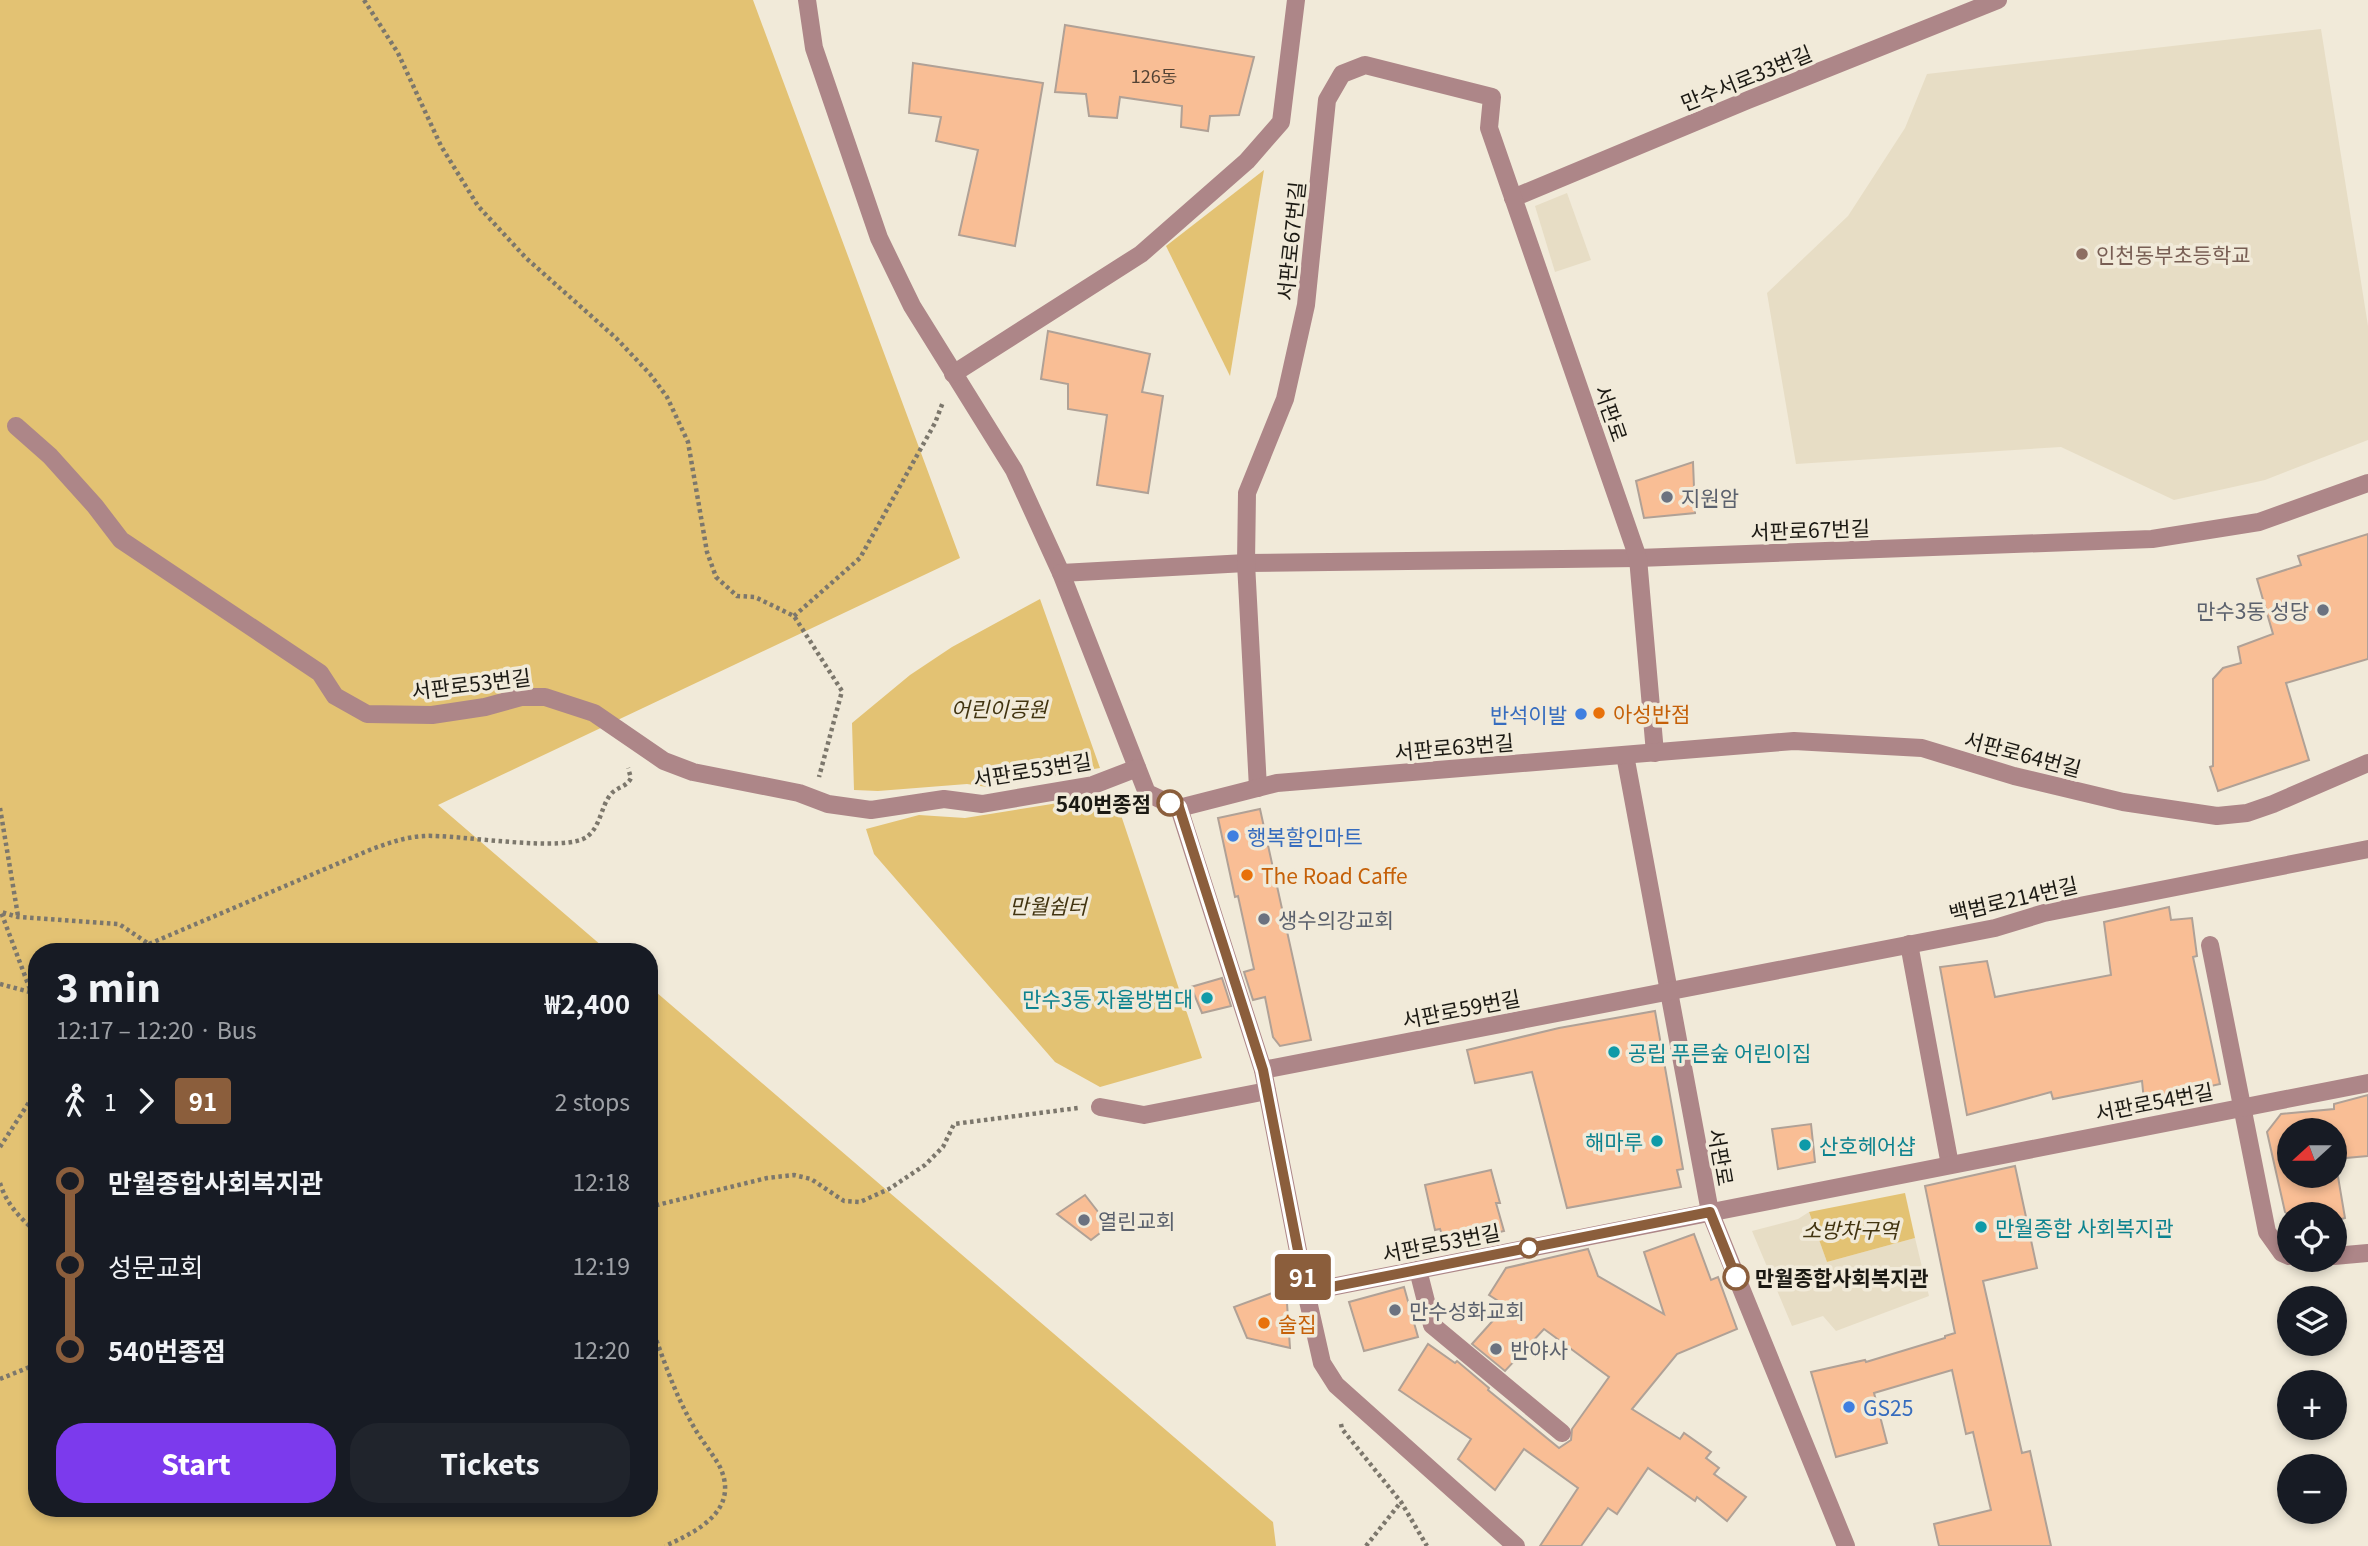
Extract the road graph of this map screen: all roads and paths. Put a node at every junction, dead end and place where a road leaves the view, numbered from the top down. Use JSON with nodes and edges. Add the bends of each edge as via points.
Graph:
{"nodes":[{"id":1,"x":364,"y":0,"type":"edge"},
{"id":2,"x":807,"y":0,"type":"edge"},
{"id":3,"x":1296,"y":0,"type":"edge"},
{"id":4,"x":1998,"y":0,"type":"edge"},
{"id":5,"x":1492,"y":97,"type":"joint"},
{"id":6,"x":1513,"y":198,"type":"junction"},
{"id":7,"x":953,"y":374,"type":"junction"},
{"id":8,"x":16,"y":426,"type":"dead end"},
{"id":9,"x":2368,"y":483,"type":"edge"},
{"id":10,"x":1639,"y":558,"type":"junction"},
{"id":11,"x":1246,"y":563,"type":"junction"},
{"id":12,"x":1061,"y":573,"type":"junction"},
{"id":13,"x":794,"y":616,"type":"junction"},
{"id":14,"x":617,"y":729,"type":"junction"},
{"id":15,"x":1655,"y":752,"type":"junction"},
{"id":16,"x":1625,"y":755,"type":"junction"},
{"id":17,"x":2368,"y":763,"type":"edge"},
{"id":18,"x":1137,"y":768,"type":"junction"},
{"id":19,"x":1258,"y":788,"type":"junction"},
{"id":20,"x":813,"y":799,"type":"junction"},
{"id":21,"x":1179,"y":807,"type":"junction"},
{"id":22,"x":0,"y":808,"type":"edge"},
{"id":23,"x":2368,"y":849,"type":"edge"},
{"id":24,"x":18,"y":917,"type":"junction"},
{"id":25,"x":148,"y":943,"type":"edge"},
{"id":26,"x":151,"y":943,"type":"edge"},
{"id":27,"x":1909,"y":944,"type":"junction"},
{"id":28,"x":2210,"y":945,"type":"dead end"},
{"id":29,"x":0,"y":984,"type":"edge"},
{"id":30,"x":28,"y":984,"type":"edge"},
{"id":31,"x":28,"y":991,"type":"edge"},
{"id":32,"x":1669,"y":991,"type":"junction"},
{"id":33,"x":1263,"y":1070,"type":"junction"},
{"id":34,"x":2368,"y":1083,"type":"edge"},
{"id":35,"x":1267,"y":1091,"type":"junction"},
{"id":36,"x":28,"y":1104,"type":"edge"},
{"id":37,"x":1100,"y":1107,"type":"joint"},
{"id":38,"x":2242,"y":1107,"type":"junction"},
{"id":39,"x":0,"y":1147,"type":"edge"},
{"id":40,"x":1950,"y":1165,"type":"junction"},
{"id":41,"x":0,"y":1183,"type":"edge"},
{"id":42,"x":658,"y":1205,"type":"edge"},
{"id":43,"x":1710,"y":1212,"type":"junction"},
{"id":44,"x":28,"y":1226,"type":"edge"},
{"id":45,"x":2277,"y":1246,"type":"edge"},
{"id":46,"x":2368,"y":1253,"type":"edge"},
{"id":47,"x":2347,"y":1255,"type":"edge"},
{"id":48,"x":1418,"y":1269,"type":"junction"},
{"id":49,"x":1306,"y":1292,"type":"junction"},
{"id":50,"x":658,"y":1343,"type":"edge"},
{"id":51,"x":28,"y":1368,"type":"edge"},
{"id":52,"x":1331,"y":1377,"type":"junction"},
{"id":53,"x":0,"y":1379,"type":"edge"},
{"id":54,"x":1562,"y":1433,"type":"dead end"},
{"id":55,"x":1401,"y":1502,"type":"junction"},
{"id":56,"x":665,"y":1546,"type":"edge"},
{"id":57,"x":1366,"y":1546,"type":"edge"},
{"id":58,"x":1427,"y":1546,"type":"edge"},
{"id":59,"x":1516,"y":1546,"type":"edge"},
{"id":60,"x":1846,"y":1546,"type":"edge"}],
"edges":[{"from":1,"to":13,"type":"path","via":[[398,53],[441,146],[478,206],[526,258],[616,338],[667,397],[688,442],[707,552],[716,577],[737,596],[755,597]]},
{"from":2,"to":7,"type":"street","via":[[814,48],[879,238],[912,306]]},
{"from":3,"to":7,"type":"street","via":[[1281,122],[1247,161],[1141,254]]},
{"from":4,"to":6,"type":"street","name":"만수서로33번길"},
{"from":5,"to":6,"type":"street","name":"서판로","via":[[1489,128]]},
{"from":5,"to":11,"type":"street","name":"서판로67번길","via":[[1365,65],[1342,74],[1327,100],[1307,305],[1285,399],[1247,493]]},
{"from":6,"to":10,"type":"street","name":"서판로"},
{"from":7,"to":12,"type":"street","via":[[1014,470]]},
{"from":7,"to":13,"type":"path","via":[[935,423],[860,558]]},
{"from":8,"to":14,"type":"street","name":"서판로53번길","via":[[50,456],[121,541],[320,673],[335,696],[367,714],[432,715],[521,696],[545,697],[594,713]]},
{"from":9,"to":10,"type":"street","name":"서판로67번길","via":[[2259,522],[2152,539]]},
{"from":10,"to":11,"type":"street","name":"서판로67번길"},
{"from":10,"to":15,"type":"street","name":"서판로"},
{"from":11,"to":12,"type":"street","name":"서판로67번길"},
{"from":11,"to":19,"type":"street"},
{"from":12,"to":18,"type":"street"},
{"from":13,"to":20,"type":"path","via":[[842,691]]},
{"from":14,"to":20,"type":"street","name":"서판로53번길","via":[[664,761],[693,772]]},
{"from":14,"to":26,"type":"path","via":[[631,778],[611,794],[586,838],[541,845],[469,837],[405,838]]},
{"from":15,"to":16,"type":"street","name":"서판로63번길"},
{"from":15,"to":17,"type":"street","name":"서판로64번길","via":[[1794,741],[1922,748],[2123,802],[2217,816],[2247,813]]},
{"from":16,"to":19,"type":"street","name":"서판로63번길"},
{"from":16,"to":32,"type":"street","name":"서판로"},
{"from":18,"to":20,"type":"street","name":"서판로53번길","via":[[1093,786],[982,804],[944,799],[871,810]]},
{"from":18,"to":21,"type":"street","via":[[1147,793]]},
{"from":19,"to":21,"type":"street","name":"서판로63번길"},
{"from":21,"to":33,"type":"street"},
{"from":22,"to":24,"type":"path"},
{"from":23,"to":27,"type":"street","name":"백범로214번길"},
{"from":24,"to":25,"type":"path","via":[[119,924]]},
{"from":24,"to":30,"type":"path","via":[[1,912]]},
{"from":27,"to":32,"type":"street","name":"백범로214번길"},
{"from":27,"to":40,"type":"street"},
{"from":28,"to":38,"type":"street"},
{"from":29,"to":31,"type":"path"},
{"from":32,"to":33,"type":"street","name":"서판로59번길"},
{"from":32,"to":43,"type":"street","name":"서판로"},
{"from":33,"to":35,"type":"street"},
{"from":34,"to":38,"type":"street","name":"서판로54번길"},
{"from":35,"to":37,"type":"street","via":[[1144,1115]]},
{"from":35,"to":49,"type":"street"},
{"from":36,"to":39,"type":"path"},
{"from":37,"to":42,"type":"path","via":[[954,1124],[943,1147],[925,1165],[860,1202],[844,1201],[811,1179],[794,1175]]},
{"from":38,"to":40,"type":"street","name":"서판로54번길"},
{"from":38,"to":45,"type":"street","via":[[2267,1232]]},
{"from":40,"to":43,"type":"street","name":"서판로54번길"},
{"from":41,"to":44,"type":"path","via":[[4,1196]]},
{"from":43,"to":48,"type":"street","name":"서판로53번길"},
{"from":43,"to":60,"type":"street","name":"서판로"},
{"from":46,"to":47,"type":"street"},
{"from":48,"to":49,"type":"street","name":"서판로53번길"},
{"from":48,"to":54,"type":"street","via":[[1433,1325]]},
{"from":49,"to":52,"type":"street","via":[[1322,1363]]},
{"from":50,"to":56,"type":"path","via":[[689,1419],[726,1482],[719,1510],[711,1520]]},
{"from":51,"to":53,"type":"path"},
{"from":52,"to":55,"type":"path","via":[[1342,1429]]},
{"from":52,"to":59,"type":"street"},
{"from":55,"to":57,"type":"path"},
{"from":55,"to":58,"type":"path"}]}
